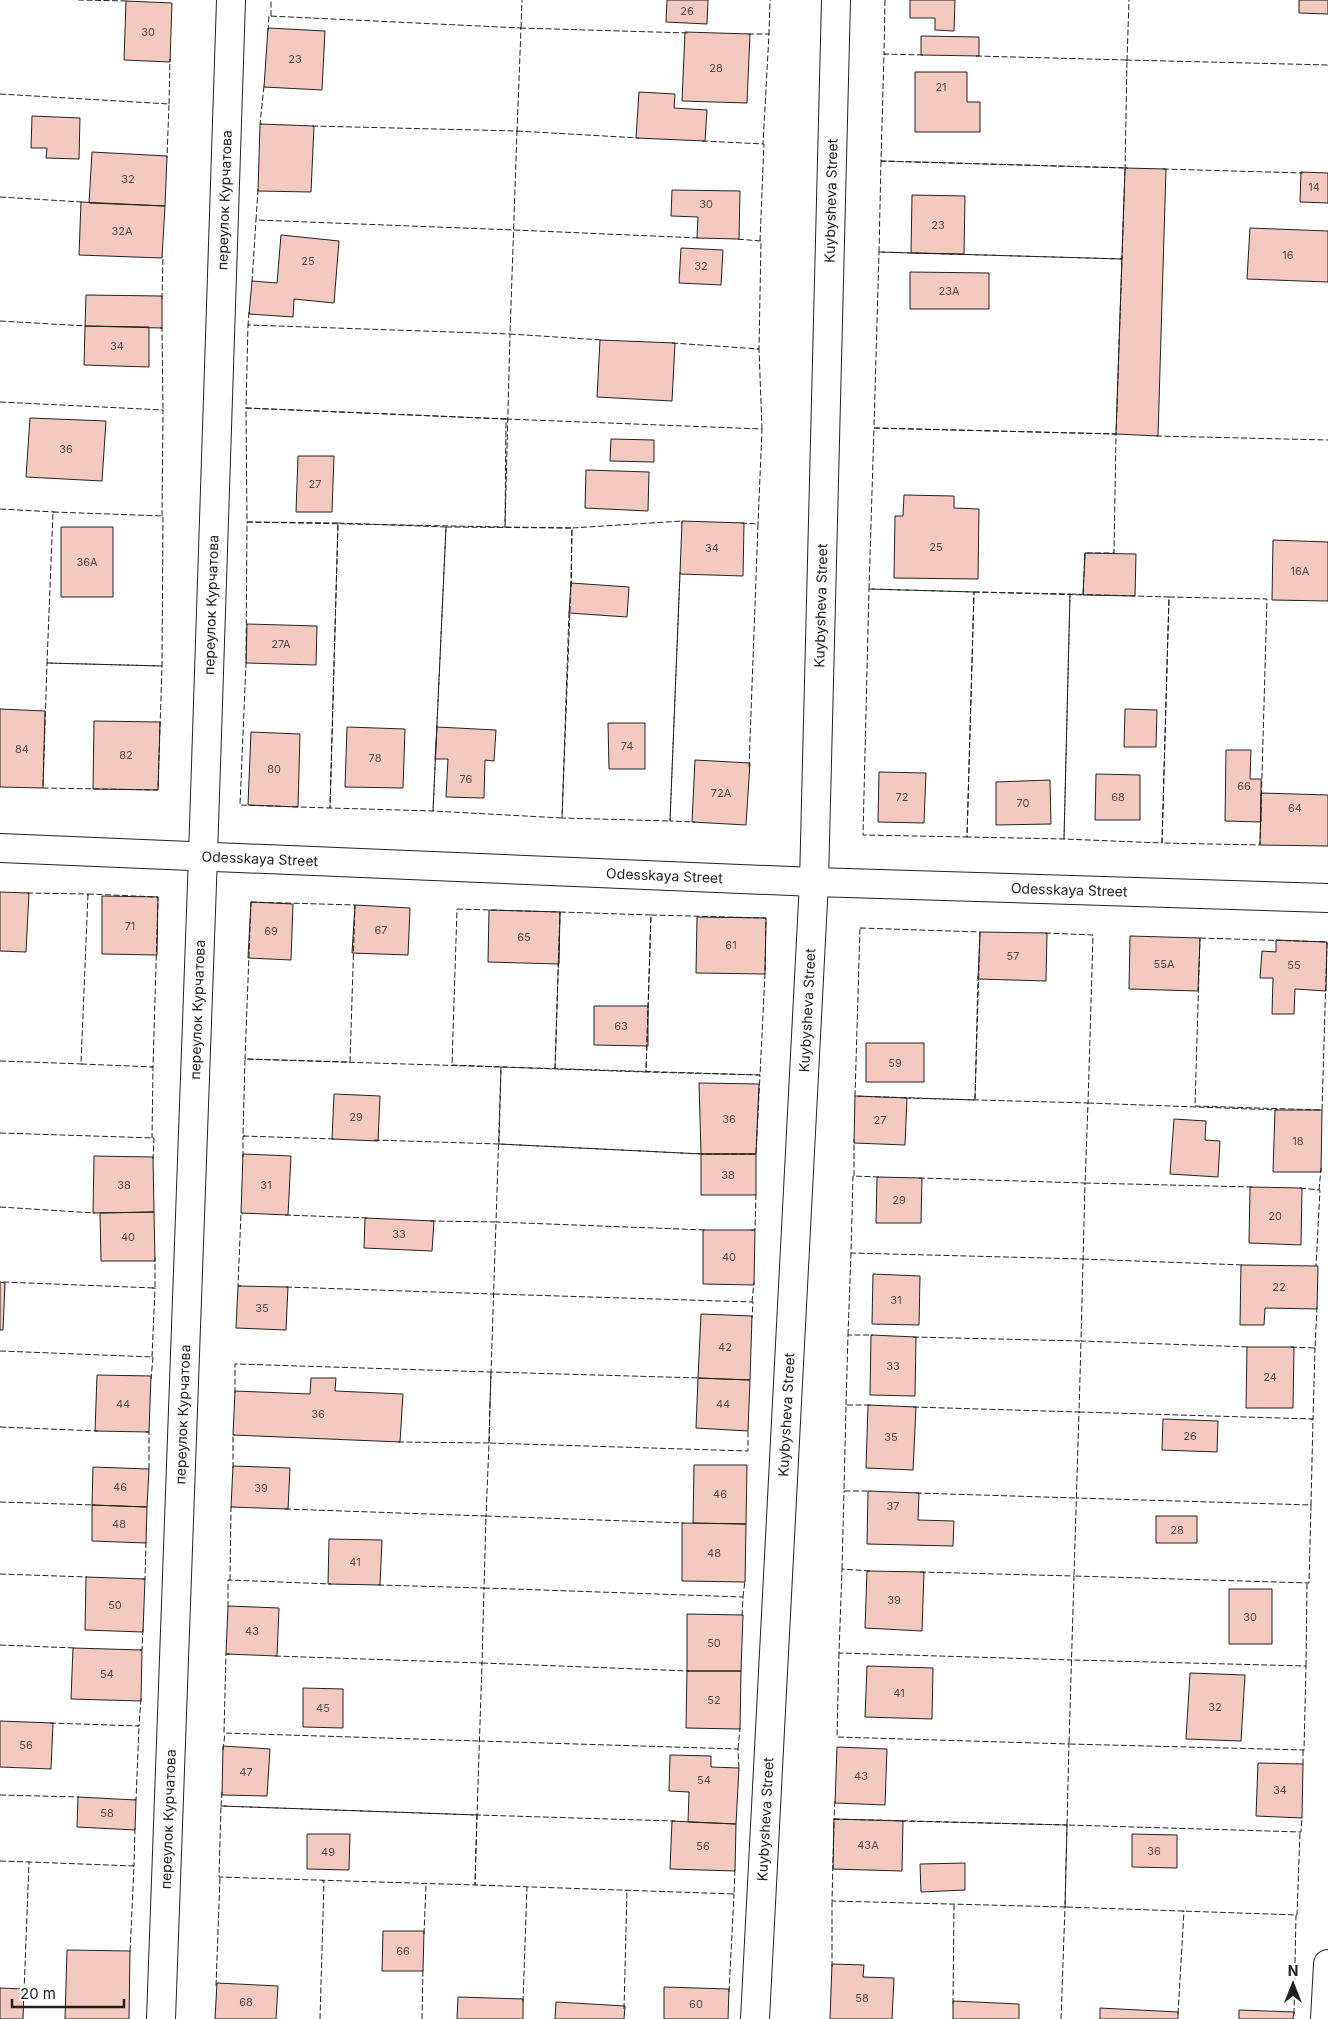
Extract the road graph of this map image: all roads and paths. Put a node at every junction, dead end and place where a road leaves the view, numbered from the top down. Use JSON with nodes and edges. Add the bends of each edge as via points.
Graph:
{"nodes":[{"id":1,"x":231,"y":0,"type":"edge"},
{"id":2,"x":836,"y":0,"type":"edge"},
{"id":3,"x":0,"y":848,"type":"edge"},
{"id":4,"x":203,"y":856,"type":"junction"},
{"id":5,"x":814,"y":882,"type":"junction"},
{"id":6,"x":1328,"y":898,"type":"edge"},
{"id":7,"x":1328,"y":1964,"type":"edge"},
{"id":8,"x":161,"y":2019,"type":"edge"},
{"id":9,"x":756,"y":2019,"type":"edge"},
{"id":10,"x":1325,"y":2019,"type":"edge"}],
"edges":[{"from":1,"to":4,"type":"street","name":"переулок Курчатова"},
{"from":2,"to":5,"type":"street","name":"Kuybysheva Street"},
{"from":3,"to":4,"type":"street","name":"Odesskaya Street"},
{"from":4,"to":5,"type":"street","name":"Odesskaya Street"},
{"from":4,"to":8,"type":"street","name":"переулок Курчатова"},
{"from":5,"to":6,"type":"street","name":"Odesskaya Street"},
{"from":5,"to":9,"type":"street","name":"Kuybysheva Street"},
{"from":7,"to":10,"type":"street"}]}
